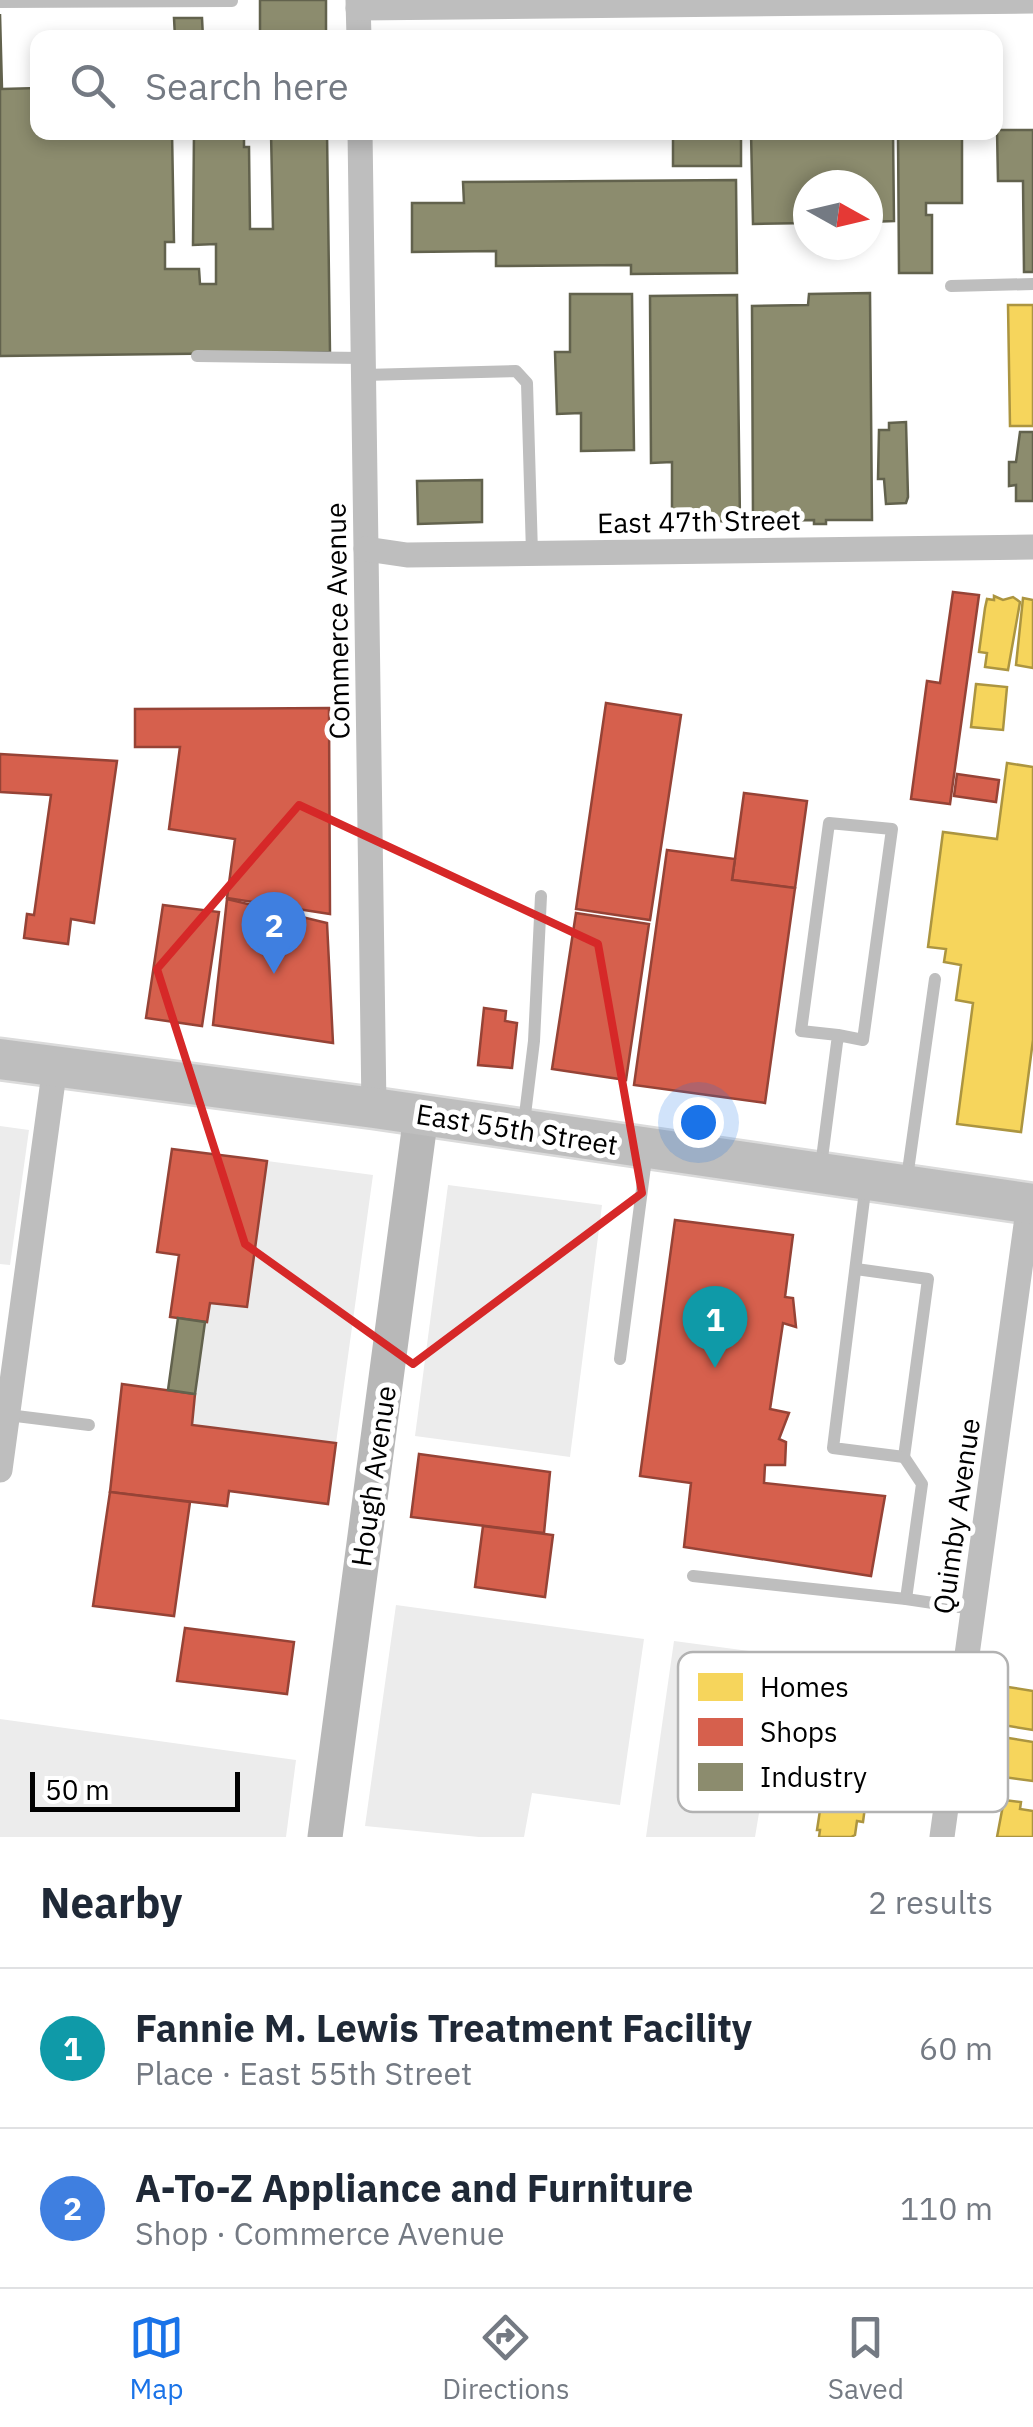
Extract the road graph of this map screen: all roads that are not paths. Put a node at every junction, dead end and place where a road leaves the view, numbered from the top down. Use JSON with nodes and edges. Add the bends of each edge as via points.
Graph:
{"nodes":[{"id":1,"x":232,"y":1,"type":"edge"},
{"id":2,"x":1033,"y":1,"type":"edge"},
{"id":3,"x":0,"y":2,"type":"edge"},
{"id":4,"x":358,"y":4,"type":"edge"},
{"id":5,"x":359,"y":30,"type":"edge"},
{"id":6,"x":360,"y":140,"type":"edge"},
{"id":7,"x":1033,"y":284,"type":"edge"},
{"id":8,"x":951,"y":286,"type":"dead end"},
{"id":9,"x":197,"y":356,"type":"dead end"},
{"id":10,"x":364,"y":366,"type":"junction"},
{"id":11,"x":1033,"y":547,"type":"edge"},
{"id":12,"x":366,"y":549,"type":"junction"},
{"id":13,"x":532,"y":553,"type":"junction"},
{"id":14,"x":541,"y":896,"type":"dead end"},
{"id":15,"x":935,"y":979,"type":"dead end"},
{"id":16,"x":838,"y":1035,"type":"junction"},
{"id":17,"x":0,"y":1059,"type":"edge"},
{"id":18,"x":55,"y":1066,"type":"junction"},
{"id":19,"x":374,"y":1108,"type":"junction"},
{"id":20,"x":421,"y":1115,"type":"junction"},
{"id":21,"x":524,"y":1130,"type":"junction"},
{"id":22,"x":647,"y":1149,"type":"junction"},
{"id":23,"x":820,"y":1174,"type":"junction"},
{"id":24,"x":886,"y":1183,"type":"junction"},
{"id":25,"x":1031,"y":1203,"type":"edge"},
{"id":26,"x":856,"y":1270,"type":"junction"},
{"id":27,"x":620,"y":1359,"type":"dead end"},
{"id":28,"x":8,"y":1415,"type":"junction"},
{"id":29,"x":89,"y":1425,"type":"dead end"},
{"id":30,"x":904,"y":1457,"type":"junction"},
{"id":31,"x":0,"y":1470,"type":"edge"},
{"id":32,"x":693,"y":1576,"type":"dead end"},
{"id":33,"x":906,"y":1600,"type":"junction"},
{"id":34,"x":973,"y":1609,"type":"junction"},
{"id":35,"x":967,"y":1652,"type":"edge"},
{"id":36,"x":945,"y":1812,"type":"edge"},
{"id":37,"x":325,"y":1837,"type":"edge"},
{"id":38,"x":942,"y":1837,"type":"edge"}],
"edges":[{"from":1,"to":3,"type":"lane"},
{"from":2,"to":4,"type":"street"},
{"from":4,"to":5,"type":"street"},
{"from":6,"to":10,"type":"street","name":"Commerce Avenue"},
{"from":7,"to":8,"type":"lane"},
{"from":9,"to":10,"type":"lane"},
{"from":10,"to":12,"type":"street","name":"Commerce Avenue"},
{"from":10,"to":13,"type":"lane","via":[[516,371],[527,383]]},
{"from":11,"to":13,"type":"street","name":"East 47th Street"},
{"from":12,"to":13,"type":"street","name":"East 47th Street","via":[[406,555]]},
{"from":12,"to":19,"type":"street","name":"Commerce Avenue"},
{"from":14,"to":21,"type":"lane"},
{"from":15,"to":24,"type":"lane"},
{"from":16,"to":16,"type":"lane","via":[[863,1040],[892,829],[829,823],[801,1031]]},
{"from":16,"to":23,"type":"lane"},
{"from":17,"to":18,"type":"main road","name":"East 55th Street"},
{"from":18,"to":19,"type":"main road","name":"East 55th Street"},
{"from":18,"to":28,"type":"street"},
{"from":19,"to":20,"type":"main road","name":"East 55th Street"},
{"from":20,"to":21,"type":"main road","name":"East 55th Street"},
{"from":20,"to":37,"type":"street","name":"Hough Avenue"},
{"from":21,"to":22,"type":"main road","name":"East 55th Street"},
{"from":22,"to":23,"type":"main road","name":"East 55th Street"},
{"from":22,"to":27,"type":"lane"},
{"from":23,"to":24,"type":"main road","name":"East 55th Street"},
{"from":24,"to":25,"type":"main road","name":"East 55th Street"},
{"from":24,"to":26,"type":"lane"},
{"from":25,"to":34,"type":"street","name":"Quimby Avenue"},
{"from":26,"to":30,"type":"lane","via":[[833,1448]]},
{"from":26,"to":30,"type":"lane","via":[[928,1278]]},
{"from":28,"to":29,"type":"lane"},
{"from":28,"to":31,"type":"street"},
{"from":30,"to":33,"type":"lane","via":[[922,1484]]},
{"from":32,"to":33,"type":"lane"},
{"from":33,"to":34,"type":"lane"},
{"from":34,"to":35,"type":"street","name":"Quimby Avenue"},
{"from":36,"to":38,"type":"street","name":"Quimby Avenue"}]}
